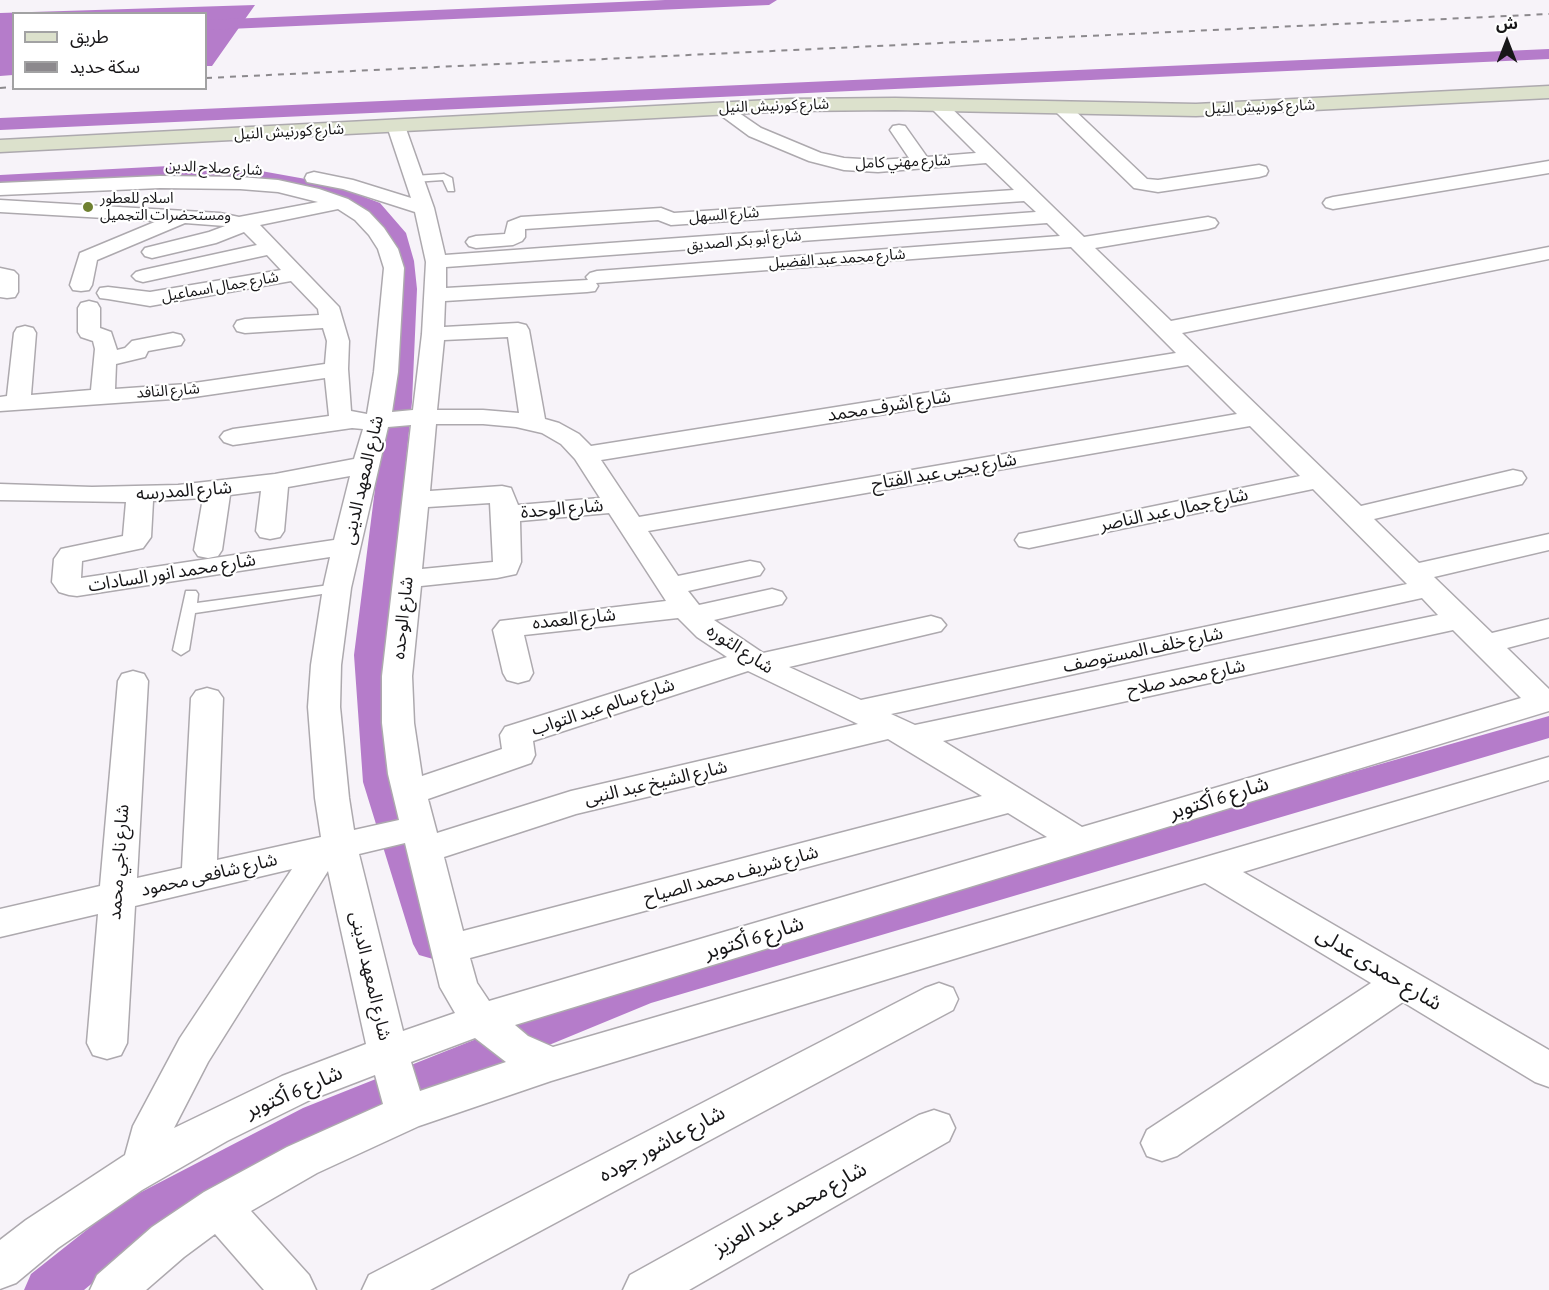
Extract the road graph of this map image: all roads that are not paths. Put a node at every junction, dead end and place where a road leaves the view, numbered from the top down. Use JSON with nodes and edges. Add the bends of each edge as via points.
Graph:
{"nodes":[{"id":1,"x":1549,"y":92,"type":"edge"},
{"id":2,"x":938,"y":105,"type":"junction"},
{"id":3,"x":720,"y":108,"type":"junction"},
{"id":4,"x":1063,"y":109,"type":"junction"},
{"id":5,"x":396,"y":126,"type":"junction"},
{"id":6,"x":899,"y":130,"type":"dead end"},
{"id":7,"x":0,"y":146,"type":"edge"},
{"id":8,"x":991,"y":157,"type":"junction"},
{"id":9,"x":922,"y":163,"type":"junction"},
{"id":10,"x":1549,"y":167,"type":"edge"},
{"id":11,"x":1259,"y":171,"type":"dead end"},
{"id":12,"x":0,"y":172,"type":"edge"},
{"id":13,"x":414,"y":179,"type":"junction"},
{"id":14,"x":0,"y":189,"type":"edge"},
{"id":15,"x":452,"y":189,"type":"dead end"},
{"id":16,"x":373,"y":192,"type":"junction"},
{"id":17,"x":1029,"y":195,"type":"junction"},
{"id":18,"x":341,"y":203,"type":"junction"},
{"id":19,"x":1333,"y":203,"type":"dead end"},
{"id":20,"x":0,"y":206,"type":"edge"},
{"id":21,"x":424,"y":208,"type":"junction"},
{"id":22,"x":185,"y":216,"type":"junction"},
{"id":23,"x":1052,"y":217,"type":"junction"},
{"id":24,"x":1208,"y":223,"type":"dead end"},
{"id":25,"x":242,"y":224,"type":"junction"},
{"id":26,"x":216,"y":237,"type":"junction"},
{"id":27,"x":1078,"y":243,"type":"junction"},
{"id":28,"x":272,"y":248,"type":"junction"},
{"id":29,"x":148,"y":253,"type":"dead end"},
{"id":30,"x":1549,"y":253,"type":"edge"},
{"id":31,"x":435,"y":254,"type":"junction"},
{"id":32,"x":237,"y":255,"type":"junction"},
{"id":33,"x":297,"y":274,"type":"junction"},
{"id":34,"x":143,"y":276,"type":"dead end"},
{"id":35,"x":258,"y":282,"type":"junction"},
{"id":36,"x":81,"y":285,"type":"dead end"},
{"id":37,"x":108,"y":293,"type":"dead end"},
{"id":38,"x":435,"y":295,"type":"junction"},
{"id":39,"x":89,"y":309,"type":"dead end"},
{"id":40,"x":1166,"y":329,"type":"junction"},
{"id":41,"x":336,"y":331,"type":"junction"},
{"id":42,"x":25,"y":333,"type":"dead end"},
{"id":43,"x":433,"y":334,"type":"junction"},
{"id":44,"x":249,"y":337,"type":"dead end"},
{"id":45,"x":173,"y":340,"type":"dead end"},
{"id":46,"x":1194,"y":357,"type":"junction"},
{"id":47,"x":106,"y":360,"type":"junction"},
{"id":48,"x":336,"y":369,"type":"junction"},
{"id":49,"x":102,"y":396,"type":"junction"},
{"id":50,"x":9,"y":403,"type":"edge"},
{"id":51,"x":423,"y":417,"type":"junction"},
{"id":52,"x":1255,"y":418,"type":"junction"},
{"id":53,"x":378,"y":420,"type":"junction"},
{"id":54,"x":349,"y":421,"type":"junction"},
{"id":55,"x":533,"y":422,"type":"junction"},
{"id":56,"x":233,"y":437,"type":"dead end"},
{"id":57,"x":585,"y":455,"type":"junction"},
{"id":58,"x":365,"y":465,"type":"junction"},
{"id":59,"x":1513,"y":478,"type":"dead end"},
{"id":60,"x":1319,"y":480,"type":"junction"},
{"id":61,"x":275,"y":482,"type":"junction"},
{"id":62,"x":218,"y":490,"type":"junction"},
{"id":63,"x":0,"y":492,"type":"edge"},
{"id":64,"x":140,"y":495,"type":"junction"},
{"id":65,"x":415,"y":500,"type":"junction"},
{"id":66,"x":506,"y":514,"type":"junction"},
{"id":67,"x":625,"y":515,"type":"junction"},
{"id":68,"x":1355,"y":516,"type":"junction"},
{"id":69,"x":270,"y":531,"type":"dead end"},
{"id":70,"x":1029,"y":540,"type":"dead end"},
{"id":71,"x":1549,"y":542,"type":"edge"},
{"id":72,"x":347,"y":546,"type":"junction"},
{"id":73,"x":208,"y":550,"type":"dead end"},
{"id":74,"x":750,"y":569,"type":"dead end"},
{"id":75,"x":407,"y":579,"type":"junction"},
{"id":76,"x":1421,"y":580,"type":"junction"},
{"id":77,"x":338,"y":588,"type":"junction"},
{"id":78,"x":772,"y":598,"type":"dead end"},
{"id":79,"x":683,"y":603,"type":"junction"},
{"id":80,"x":1460,"y":619,"type":"junction"},
{"id":81,"x":931,"y":625,"type":"dead end"},
{"id":82,"x":1549,"y":628,"type":"edge"},
{"id":83,"x":1485,"y":644,"type":"junction"},
{"id":84,"x":181,"y":650,"type":"dead end"},
{"id":85,"x":755,"y":662,"type":"junction"},
{"id":86,"x":518,"y":673,"type":"dead end"},
{"id":87,"x":133,"y":681,"type":"dead end"},
{"id":88,"x":207,"y":698,"type":"dead end"},
{"id":89,"x":1546,"y":701,"type":"edge"},
{"id":90,"x":858,"y":711,"type":"junction"},
{"id":91,"x":902,"y":732,"type":"junction"},
{"id":92,"x":1549,"y":768,"type":"edge"},
{"id":93,"x":409,"y":793,"type":"junction"},
{"id":94,"x":1013,"y":800,"type":"junction"},
{"id":95,"x":420,"y":840,"type":"junction"},
{"id":96,"x":1077,"y":840,"type":"junction"},
{"id":97,"x":332,"y":848,"type":"junction"},
{"id":98,"x":1208,"y":868,"type":"junction"},
{"id":99,"x":199,"y":877,"type":"junction"},
{"id":100,"x":117,"y":896,"type":"junction"},
{"id":101,"x":0,"y":923,"type":"edge"},
{"id":102,"x":449,"y":949,"type":"junction"},
{"id":103,"x":1403,"y":982,"type":"junction"},
{"id":104,"x":939,"y":999,"type":"dead end"},
{"id":105,"x":480,"y":1020,"type":"junction"},
{"id":106,"x":107,"y":1043,"type":"dead end"},
{"id":107,"x":388,"y":1053,"type":"junction"},
{"id":108,"x":551,"y":1064,"type":"junction"},
{"id":109,"x":1549,"y":1070,"type":"edge"},
{"id":110,"x":406,"y":1113,"type":"junction"},
{"id":111,"x":934,"y":1128,"type":"dead end"},
{"id":112,"x":1162,"y":1143,"type":"dead end"},
{"id":113,"x":143,"y":1167,"type":"junction"},
{"id":114,"x":219,"y":1206,"type":"junction"},
{"id":115,"x":0,"y":1268,"type":"edge"},
{"id":116,"x":113,"y":1290,"type":"edge"},
{"id":117,"x":293,"y":1290,"type":"edge"},
{"id":118,"x":385,"y":1290,"type":"edge"},
{"id":119,"x":646,"y":1290,"type":"edge"}],
"edges":[{"from":1,"to":4,"type":"main road","name":"شارع كورنيش النيل","via":[[1261,108]]},
{"from":2,"to":3,"type":"main road","name":"شارع كورنيش النيل"},
{"from":2,"to":4,"type":"main road","name":"شارع كورنيش النيل"},
{"from":2,"to":8,"type":"street"},
{"from":3,"to":5,"type":"main road","name":"شارع كورنيش النيل"},
{"from":3,"to":9,"type":"street","name":"شارع مهني كامل","via":[[755,132],[828,161],[861,166]]},
{"from":4,"to":11,"type":"street","via":[[1141,184],[1158,186]]},
{"from":5,"to":7,"type":"main road","name":"شارع كورنيش النيل"},
{"from":5,"to":13,"type":"street","name":"شارع الوحده"},
{"from":6,"to":9,"type":"street"},
{"from":8,"to":9,"type":"street","name":"شارع مهني كامل"},
{"from":8,"to":17,"type":"street"},
{"from":10,"to":19,"type":"street"},
{"from":12,"to":16,"type":"street","name":"شارع صلاح الدين","via":[[213,166],[304,176]]},
{"from":13,"to":15,"type":"lane","via":[[444,177]]},
{"from":13,"to":21,"type":"street","name":"شارع الوحده"},
{"from":14,"to":18,"type":"street","name":"شارع المعهد الدينى","via":[[125,182],[240,183],[290,188]]},
{"from":16,"to":18,"type":"street"},
{"from":16,"to":21,"type":"street","name":"شارع صلاح الدين"},
{"from":17,"to":23,"type":"street"},
{"from":17,"to":31,"type":"street","name":"شارع السهل","via":[[672,219],[661,214],[521,223],[515,226],[513,239]]},
{"from":18,"to":25,"type":"street"},
{"from":18,"to":53,"type":"street","name":"شارع المعهد الدينى","via":[[362,216],[377,232],[394,268],[391,328]]},
{"from":20,"to":22,"type":"street"},
{"from":21,"to":31,"type":"street","name":"شارع الوحده"},
{"from":22,"to":25,"type":"street"},
{"from":22,"to":36,"type":"street","via":[[87,257]]},
{"from":23,"to":27,"type":"street"},
{"from":23,"to":31,"type":"street","name":"شارع أبو بكر الصديق"},
{"from":24,"to":27,"type":"street","name":"شارع محمد عبد الفضيل"},
{"from":25,"to":26,"type":"street"},
{"from":25,"to":28,"type":"street"},
{"from":26,"to":29,"type":"street"},
{"from":26,"to":32,"type":"street"},
{"from":27,"to":38,"type":"street","name":"شارع محمد عبد الفضيل"},
{"from":27,"to":40,"type":"street"},
{"from":28,"to":32,"type":"street"},
{"from":28,"to":33,"type":"street"},
{"from":30,"to":40,"type":"street"},
{"from":31,"to":38,"type":"street","name":"شارع الوحده"},
{"from":32,"to":34,"type":"street"},
{"from":32,"to":35,"type":"street"},
{"from":33,"to":35,"type":"street","name":"شارع جمال اسماعيل"},
{"from":33,"to":41,"type":"street","via":[[328,307]]},
{"from":35,"to":37,"type":"street","name":"شارع جمال اسماعيل","via":[[150,299]]},
{"from":38,"to":43,"type":"street","name":"شارع الوحده"},
{"from":39,"to":47,"type":"street","via":[[89,332],[104,337]]},
{"from":40,"to":46,"type":"street"},
{"from":41,"to":44,"type":"street"},
{"from":41,"to":48,"type":"street"},
{"from":42,"to":50,"type":"street"},
{"from":43,"to":51,"type":"street","name":"شارع الوحده"},
{"from":43,"to":55,"type":"street","via":[[518,330]]},
{"from":45,"to":47,"type":"street","via":[[140,346],[137,352]]},
{"from":46,"to":52,"type":"street"},
{"from":46,"to":57,"type":"street","name":"شارع اشرف محمد"},
{"from":47,"to":49,"type":"street"},
{"from":48,"to":49,"type":"street","name":"شارع النافد","via":[[217,387]]},
{"from":48,"to":54,"type":"street","via":[[339,411]]},
{"from":49,"to":50,"type":"street","name":"شارع النافد"},
{"from":51,"to":53,"type":"street","name":"شارع الثوره"},
{"from":51,"to":55,"type":"street","name":"شارع الثوره"},
{"from":51,"to":65,"type":"street","name":"شارع الوحده"},
{"from":52,"to":60,"type":"street"},
{"from":52,"to":67,"type":"street","name":"شارع يحيى عبد الفتاح"},
{"from":53,"to":54,"type":"street","name":"شارع الثوره"},
{"from":53,"to":58,"type":"street","name":"شارع المعهد الدينى"},
{"from":54,"to":56,"type":"street","name":"شارع الثوره"},
{"from":55,"to":57,"type":"street","name":"شارع الثوره","via":[[570,439]]},
{"from":57,"to":67,"type":"street","name":"شارع الثوره"},
{"from":58,"to":61,"type":"street","name":"شارع المدرسه"},
{"from":58,"to":72,"type":"street","name":"شارع المعهد الدينى"},
{"from":59,"to":68,"type":"street"},
{"from":60,"to":68,"type":"street"},
{"from":60,"to":70,"type":"street","name":"شارع جمال عبد الناصر"},
{"from":61,"to":62,"type":"street","name":"شارع المدرسه"},
{"from":61,"to":69,"type":"street"},
{"from":62,"to":64,"type":"street","name":"شارع المدرسه"},
{"from":62,"to":73,"type":"street"},
{"from":63,"to":64,"type":"street","name":"شارع المدرسه"},
{"from":64,"to":72,"type":"street","name":"شارع محمد انور السادات","via":[[137,537],[133,542],[71,555],[66,582],[69,586]]},
{"from":65,"to":66,"type":"street","via":[[497,493],[504,498]]},
{"from":65,"to":75,"type":"street","name":"شارع الوحده"},
{"from":66,"to":67,"type":"street","name":"شارع الوحدة"},
{"from":66,"to":75,"type":"street","via":[[506,568]]},
{"from":67,"to":79,"type":"street","name":"شارع الثوره"},
{"from":68,"to":76,"type":"street"},
{"from":71,"to":76,"type":"street","name":"شارع خلف المستوصف"},
{"from":72,"to":77,"type":"street","name":"شارع المعهد الدينى"},
{"from":74,"to":79,"type":"street"},
{"from":75,"to":93,"type":"street","name":"شارع الوحده","via":[[397,676],[398,723]]},
{"from":76,"to":80,"type":"street"},
{"from":76,"to":90,"type":"street","name":"شارع خلف المستوصف"},
{"from":77,"to":84,"type":"lane","via":[[190,602]]},
{"from":77,"to":97,"type":"street","name":"شارع المعهد الدينى","via":[[324,707]]},
{"from":78,"to":79,"type":"street"},
{"from":79,"to":85,"type":"street","name":"شارع الثوره","via":[[731,648]]},
{"from":79,"to":86,"type":"street","name":"شارع العمده","via":[[510,627]]},
{"from":80,"to":83,"type":"street"},
{"from":80,"to":91,"type":"street","name":"شارع محمد صلاح"},
{"from":81,"to":85,"type":"street"},
{"from":82,"to":83,"type":"street"},
{"from":83,"to":89,"type":"street"},
{"from":85,"to":90,"type":"street","name":"شارع الثوره"},
{"from":85,"to":93,"type":"street","name":"شارع سالم عبد التواب","via":[[516,735],[519,755]]},
{"from":87,"to":100,"type":"street","name":"شارع ناجي محمد"},
{"from":88,"to":99,"type":"street"},
{"from":89,"to":96,"type":"street","name":"شارع 6 أكتوبر"},
{"from":90,"to":91,"type":"street","name":"شارع الثوره"},
{"from":91,"to":94,"type":"street","name":"شارع الثوره"},
{"from":91,"to":95,"type":"street","name":"شارع الشيخ عبد النبى","via":[[571,803]]},
{"from":92,"to":98,"type":"street"},
{"from":93,"to":95,"type":"street","name":"شارع الوحده"},
{"from":94,"to":96,"type":"street","name":"شارع الثوره"},
{"from":94,"to":102,"type":"street","name":"شارع شريف محمد الصياح"},
{"from":95,"to":97,"type":"street","name":"شارع شافعى محمود"},
{"from":95,"to":102,"type":"street","name":"شارع الوحده"},
{"from":96,"to":105,"type":"street","name":"شارع 6 أكتوبر"},
{"from":97,"to":99,"type":"street","name":"شارع شافعى محمود"},
{"from":97,"to":107,"type":"street","name":"شارع المعهد الدينى"},
{"from":97,"to":113,"type":"street","via":[[194,1050],[154,1126]]},
{"from":98,"to":103,"type":"street","name":"شارع حمدى عدلى"},
{"from":98,"to":108,"type":"street"},
{"from":99,"to":100,"type":"street","name":"شارع شافعى محمود"},
{"from":100,"to":101,"type":"street","name":"شارع شافعى محمود"},
{"from":100,"to":106,"type":"street","name":"شارع ناجي محمد"},
{"from":102,"to":105,"type":"street","name":"شارع الوحده","via":[[459,987]]},
{"from":103,"to":109,"type":"street","name":"شارع حمدى عدلى"},
{"from":103,"to":112,"type":"street"},
{"from":104,"to":118,"type":"street","name":"شارع عاشور جوده"},
{"from":105,"to":107,"type":"street","name":"شارع 6 أكتوبر"},
{"from":105,"to":108,"type":"street","name":"شارع الوحده","via":[[514,1048]]},
{"from":107,"to":110,"type":"street","name":"شارع المعهد الدينى"},
{"from":107,"to":113,"type":"street","name":"شارع 6 أكتوبر","via":[[296,1088]]},
{"from":108,"to":110,"type":"street"},
{"from":110,"to":114,"type":"street","via":[[302,1160]]},
{"from":111,"to":119,"type":"street","name":"شارع محمد عبد العزيز"},
{"from":113,"to":115,"type":"street","name":"شارع 6 أكتوبر","via":[[42,1234]]},
{"from":114,"to":116,"type":"street","via":[[168,1242]]},
{"from":114,"to":117,"type":"street"}]}
